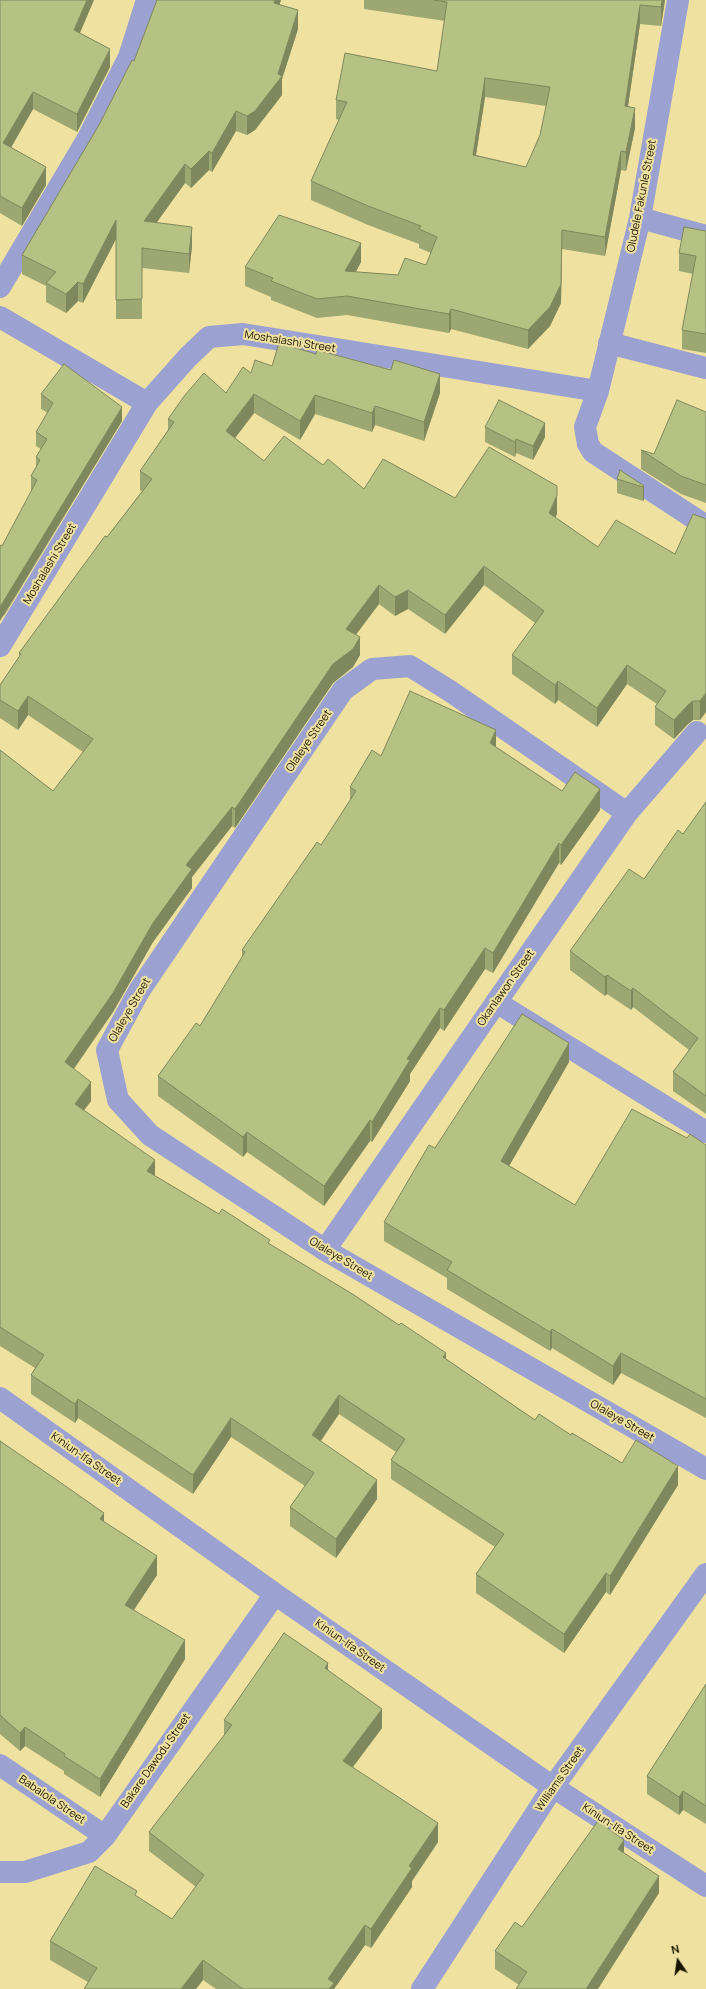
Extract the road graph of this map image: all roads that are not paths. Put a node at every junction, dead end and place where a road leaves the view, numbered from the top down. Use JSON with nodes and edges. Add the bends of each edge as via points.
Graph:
{"nodes":[{"id":1,"x":148,"y":0,"type":"edge"},
{"id":2,"x":678,"y":0,"type":"edge"},
{"id":3,"x":640,"y":218,"type":"junction"},
{"id":4,"x":706,"y":236,"type":"edge"},
{"id":5,"x":0,"y":287,"type":"edge"},
{"id":6,"x":0,"y":317,"type":"edge"},
{"id":7,"x":609,"y":343,"type":"junction"},
{"id":8,"x":706,"y":368,"type":"edge"},
{"id":9,"x":598,"y":391,"type":"junction"},
{"id":10,"x":147,"y":403,"type":"junction"},
{"id":11,"x":706,"y":526,"type":"edge"},
{"id":12,"x":0,"y":646,"type":"edge"},
{"id":13,"x":696,"y":732,"type":"dead end"},
{"id":14,"x":627,"y":813,"type":"junction"},
{"id":15,"x":496,"y":1002,"type":"junction"},
{"id":16,"x":706,"y":1132,"type":"edge"},
{"id":17,"x":325,"y":1250,"type":"junction"},
{"id":18,"x":0,"y":1398,"type":"edge"},
{"id":19,"x":706,"y":1469,"type":"edge"},
{"id":20,"x":706,"y":1574,"type":"edge"},
{"id":21,"x":275,"y":1594,"type":"junction"},
{"id":22,"x":0,"y":1765,"type":"edge"},
{"id":23,"x":553,"y":1787,"type":"junction"},
{"id":24,"x":105,"y":1836,"type":"junction"},
{"id":25,"x":0,"y":1872,"type":"edge"},
{"id":26,"x":706,"y":1886,"type":"edge"},
{"id":27,"x":422,"y":1989,"type":"edge"}],
"edges":[{"from":1,"to":5,"type":"street","via":[[129,57],[88,138]]},
{"from":2,"to":3,"type":"street","name":"Oludele Fakunle Street"},
{"from":3,"to":4,"type":"street"},
{"from":3,"to":7,"type":"street","name":"Oludele Fakunle Street"},
{"from":6,"to":10,"type":"street"},
{"from":7,"to":8,"type":"street"},
{"from":7,"to":9,"type":"street","name":"Oludele Fakunle Street"},
{"from":9,"to":10,"type":"street","name":"Moshalashi Street","via":[[243,334],[209,337]]},
{"from":9,"to":11,"type":"street","name":"Oludele Fakunle Street","via":[[585,427],[588,444],[593,452]]},
{"from":10,"to":12,"type":"street","name":"Moshalashi Street"},
{"from":13,"to":14,"type":"street","name":"Okanlawon Street"},
{"from":14,"to":15,"type":"street","name":"Okanlawon Street"},
{"from":14,"to":17,"type":"street","name":"Olaleye Street","via":[[410,666],[372,669],[343,690],[139,991],[107,1050],[118,1100],[150,1135]]},
{"from":15,"to":16,"type":"street"},
{"from":15,"to":17,"type":"street","name":"Okanlawon Street"},
{"from":17,"to":19,"type":"street","name":"Olaleye Street"},
{"from":18,"to":21,"type":"street","name":"Kiniun-Ifa Street"},
{"from":20,"to":23,"type":"street","name":"Williams Street"},
{"from":21,"to":23,"type":"street","name":"Kiniun-Ifa Street"},
{"from":21,"to":24,"type":"street","name":"Bakare Dawodu Street"},
{"from":22,"to":24,"type":"street","name":"Babalola Street"},
{"from":23,"to":26,"type":"street","name":"Kiniun-Ifa Street"},
{"from":23,"to":27,"type":"street","name":"Williams Street"},
{"from":24,"to":25,"type":"street","name":"Bakare Dawodu Street","via":[[89,1852],[25,1872]]}]}
